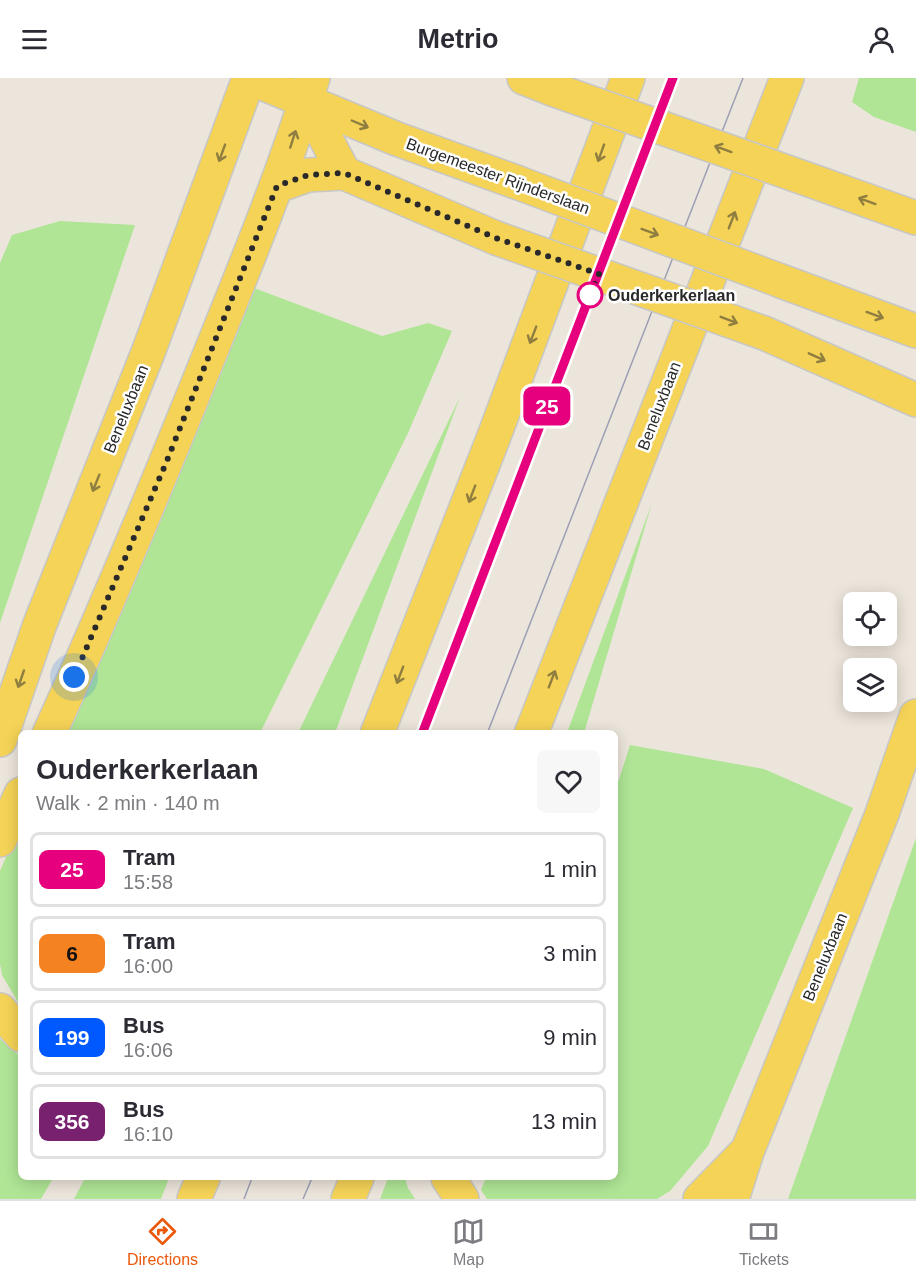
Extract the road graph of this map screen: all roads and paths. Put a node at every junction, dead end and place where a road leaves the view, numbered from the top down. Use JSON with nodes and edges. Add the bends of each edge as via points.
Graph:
{"nodes":[{"id":1,"x":249,"y":78,"type":"edge"},
{"id":2,"x":628,"y":78,"type":"edge"},
{"id":3,"x":787,"y":78,"type":"edge"},
{"id":4,"x":538,"y":83,"type":"edge"},
{"id":5,"x":309,"y":89,"type":"edge"},
{"id":6,"x":344,"y":173,"type":"junction"},
{"id":7,"x":277,"y":186,"type":"junction"},
{"id":8,"x":916,"y":218,"type":"edge"},
{"id":9,"x":916,"y":331,"type":"edge"},
{"id":10,"x":916,"y":400,"type":"edge"},
{"id":11,"x":916,"y":716,"type":"edge"},
{"id":12,"x":51,"y":730,"type":"edge"},
{"id":13,"x":379,"y":730,"type":"edge"},
{"id":14,"x":533,"y":730,"type":"edge"},
{"id":15,"x":0,"y":740,"type":"edge"},
{"id":16,"x":18,"y":801,"type":"edge"},
{"id":17,"x":0,"y":840,"type":"edge"},
{"id":18,"x":0,"y":1010,"type":"edge"},
{"id":19,"x":18,"y":1031,"type":"edge"},
{"id":20,"x":747,"y":1152,"type":"junction"},
{"id":21,"x":201,"y":1180,"type":"edge"},
{"id":22,"x":356,"y":1180,"type":"edge"},
{"id":23,"x":449,"y":1180,"type":"edge"},
{"id":24,"x":194,"y":1199,"type":"edge"},
{"id":25,"x":348,"y":1199,"type":"edge"},
{"id":26,"x":462,"y":1199,"type":"edge"},
{"id":27,"x":700,"y":1199,"type":"edge"},
{"id":28,"x":732,"y":1199,"type":"edge"}],
"edges":[{"from":1,"to":5,"type":"main road","name":"Burgemeester Rijnderslaan"},
{"from":1,"to":15,"type":"main road","name":"Beneluxbaan","one_way":true,"via":[[149,350],[40,624]]},
{"from":2,"to":13,"type":"main road","one_way":true,"via":[[523,363]]},
{"from":14,"to":3,"type":"main road","name":"Beneluxbaan","one_way":true},
{"from":8,"to":4,"type":"main road","one_way":true,"bridge":true},
{"from":5,"to":6,"type":"main road"},
{"from":7,"to":5,"type":"main road","one_way":true},
{"from":5,"to":9,"type":"main road","name":"Burgemeester Rijnderslaan","one_way":true,"bridge":true,"via":[[397,140]]},
{"from":6,"to":7,"type":"main road","via":[[308,175]]},
{"from":6,"to":10,"type":"main road","one_way":true,"bridge":true,"via":[[496,238],[764,333]]},
{"from":7,"to":12,"type":"main road","via":[[166,463]]},
{"from":11,"to":20,"type":"main road","name":"Beneluxbaan","via":[[882,814]]},
{"from":16,"to":17,"type":"main road"},
{"from":18,"to":19,"type":"main road"},
{"from":20,"to":27,"type":"main road"},
{"from":20,"to":28,"type":"main road","name":"Beneluxbaan"},
{"from":21,"to":24,"type":"main road"},
{"from":22,"to":25,"type":"main road"},
{"from":23,"to":26,"type":"main road"}]}
